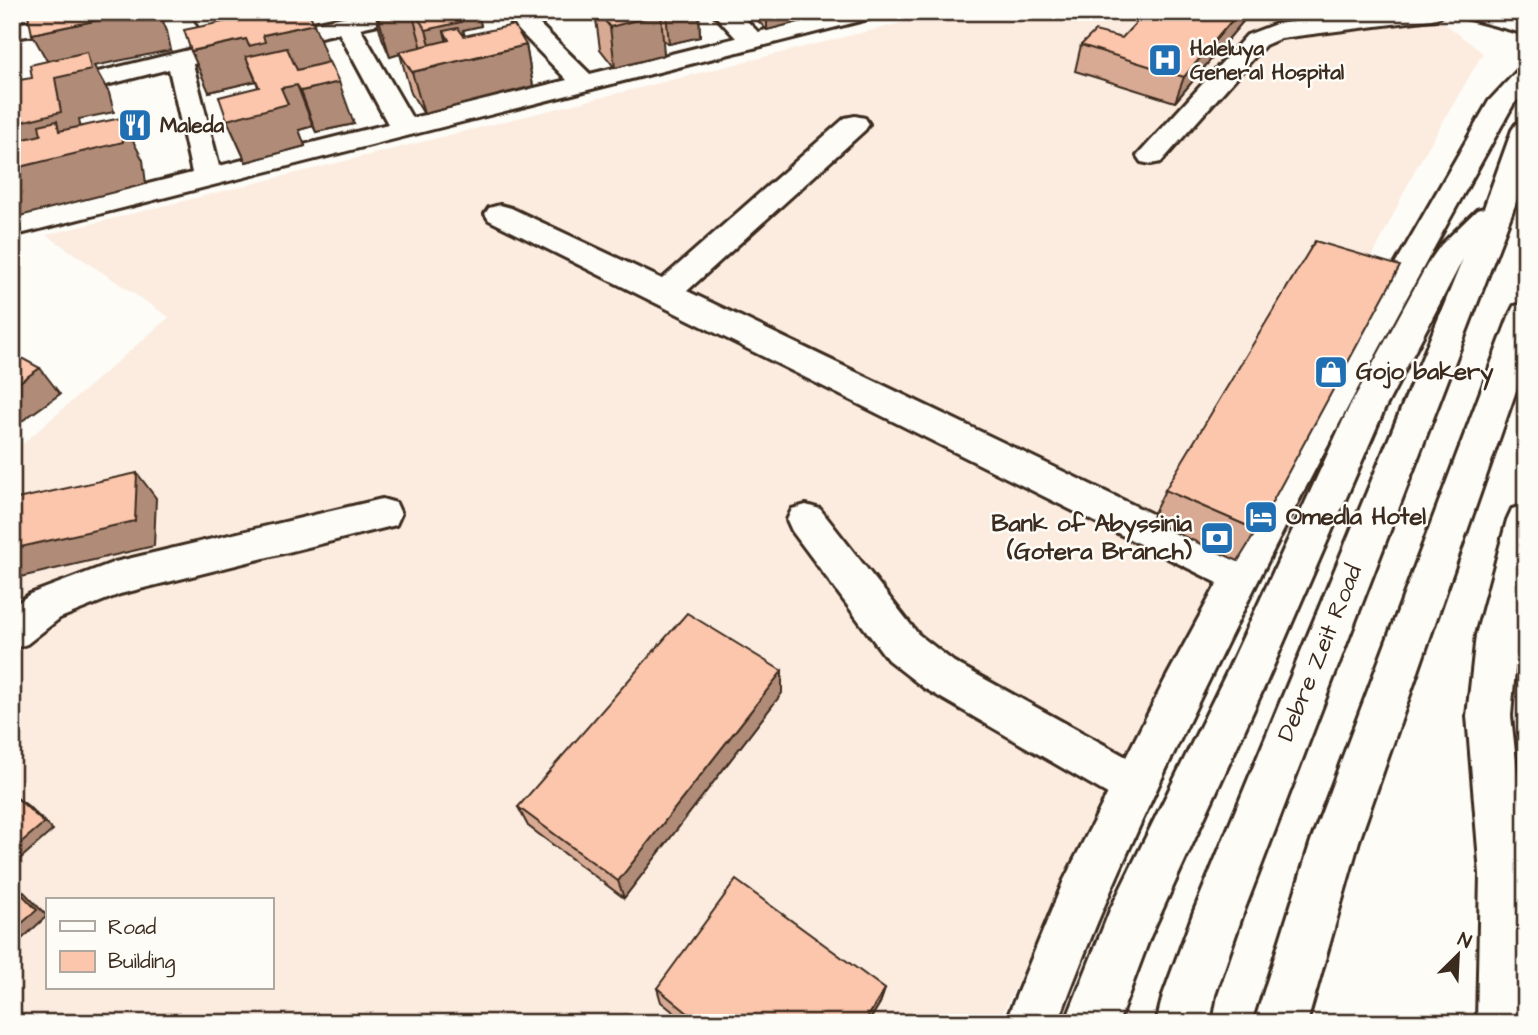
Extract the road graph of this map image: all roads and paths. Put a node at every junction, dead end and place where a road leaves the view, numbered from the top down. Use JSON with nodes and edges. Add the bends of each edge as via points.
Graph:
{"nodes":[{"id":1,"x":161,"y":12,"type":"edge"},
{"id":2,"x":204,"y":12,"type":"edge"},
{"id":3,"x":402,"y":12,"type":"edge"},
{"id":4,"x":513,"y":12,"type":"edge"},
{"id":5,"x":724,"y":12,"type":"edge"},
{"id":6,"x":868,"y":12,"type":"edge"},
{"id":7,"x":1432,"y":12,"type":"edge"},
{"id":8,"x":1470,"y":12,"type":"edge"},
{"id":9,"x":375,"y":15,"type":"edge"},
{"id":10,"x":346,"y":24,"type":"junction"},
{"id":11,"x":1526,"y":27,"type":"edge"},
{"id":12,"x":12,"y":31,"type":"edge"},
{"id":13,"x":753,"y":41,"type":"junction"},
{"id":14,"x":224,"y":50,"type":"junction"},
{"id":15,"x":179,"y":59,"type":"junction"},
{"id":16,"x":1526,"y":76,"type":"edge"},
{"id":17,"x":585,"y":83,"type":"junction"},
{"id":18,"x":12,"y":101,"type":"edge"},
{"id":19,"x":855,"y":124,"type":"dead end"},
{"id":20,"x":404,"y":129,"type":"junction"},
{"id":21,"x":1526,"y":130,"type":"edge"},
{"id":22,"x":1151,"y":156,"type":"dead end"},
{"id":23,"x":208,"y":180,"type":"junction"},
{"id":24,"x":1500,"y":205,"type":"junction"},
{"id":25,"x":500,"y":214,"type":"dead end"},
{"id":26,"x":12,"y":227,"type":"edge"},
{"id":27,"x":667,"y":292,"type":"junction"},
{"id":28,"x":1526,"y":314,"type":"edge"},
{"id":29,"x":382,"y":514,"type":"dead end"},
{"id":30,"x":806,"y":520,"type":"dead end"},
{"id":31,"x":1526,"y":520,"type":"edge"},
{"id":32,"x":1240,"y":575,"type":"junction"},
{"id":33,"x":12,"y":631,"type":"edge"},
{"id":34,"x":1134,"y":785,"type":"junction"},
{"id":35,"x":1031,"y":1023,"type":"edge"},
{"id":36,"x":1091,"y":1023,"type":"edge"},
{"id":37,"x":1183,"y":1023,"type":"edge"},
{"id":38,"x":1280,"y":1023,"type":"edge"},
{"id":39,"x":1504,"y":1023,"type":"edge"}],
"edges":[{"from":1,"to":12,"type":"main road"},
{"from":2,"to":14,"type":"main road"},
{"from":3,"to":9,"type":"main road"},
{"from":4,"to":17,"type":"main road"},
{"from":5,"to":13,"type":"main road"},
{"from":6,"to":13,"type":"main road"},
{"from":7,"to":22,"type":"main road","via":[[1276,31],[1255,40]]},
{"from":8,"to":11,"type":"main road"},
{"from":9,"to":10,"type":"main road"},
{"from":10,"to":14,"type":"main road"},
{"from":10,"to":20,"type":"main road"},
{"from":13,"to":17,"type":"main road"},
{"from":14,"to":15,"type":"main road"},
{"from":15,"to":18,"type":"main road"},
{"from":15,"to":23,"type":"main road"},
{"from":16,"to":32,"type":"main road","via":[[1502,101],[1466,162]]},
{"from":17,"to":20,"type":"main road"},
{"from":19,"to":27,"type":"main road"},
{"from":20,"to":23,"type":"main road"},
{"from":21,"to":24,"type":"main road","name":"Debre Zeit Road"},
{"from":23,"to":26,"type":"main road"},
{"from":24,"to":36,"type":"main road","via":[[1438,272],[1366,410],[1128,928]]},
{"from":24,"to":37,"type":"main road","name":"Debre Zeit Road","via":[[1228,887]]},
{"from":25,"to":27,"type":"main road"},
{"from":27,"to":32,"type":"main road","via":[[1072,496]]},
{"from":28,"to":38,"type":"main road","via":[[1335,841]]},
{"from":29,"to":33,"type":"main road","via":[[115,579],[45,606]]},
{"from":30,"to":34,"type":"main road","via":[[903,647],[939,675]]},
{"from":31,"to":39,"type":"main road","via":[[1497,635],[1489,716],[1504,874]]},
{"from":32,"to":34,"type":"main road"},
{"from":34,"to":35,"type":"main road","via":[[1055,955]]}]}
